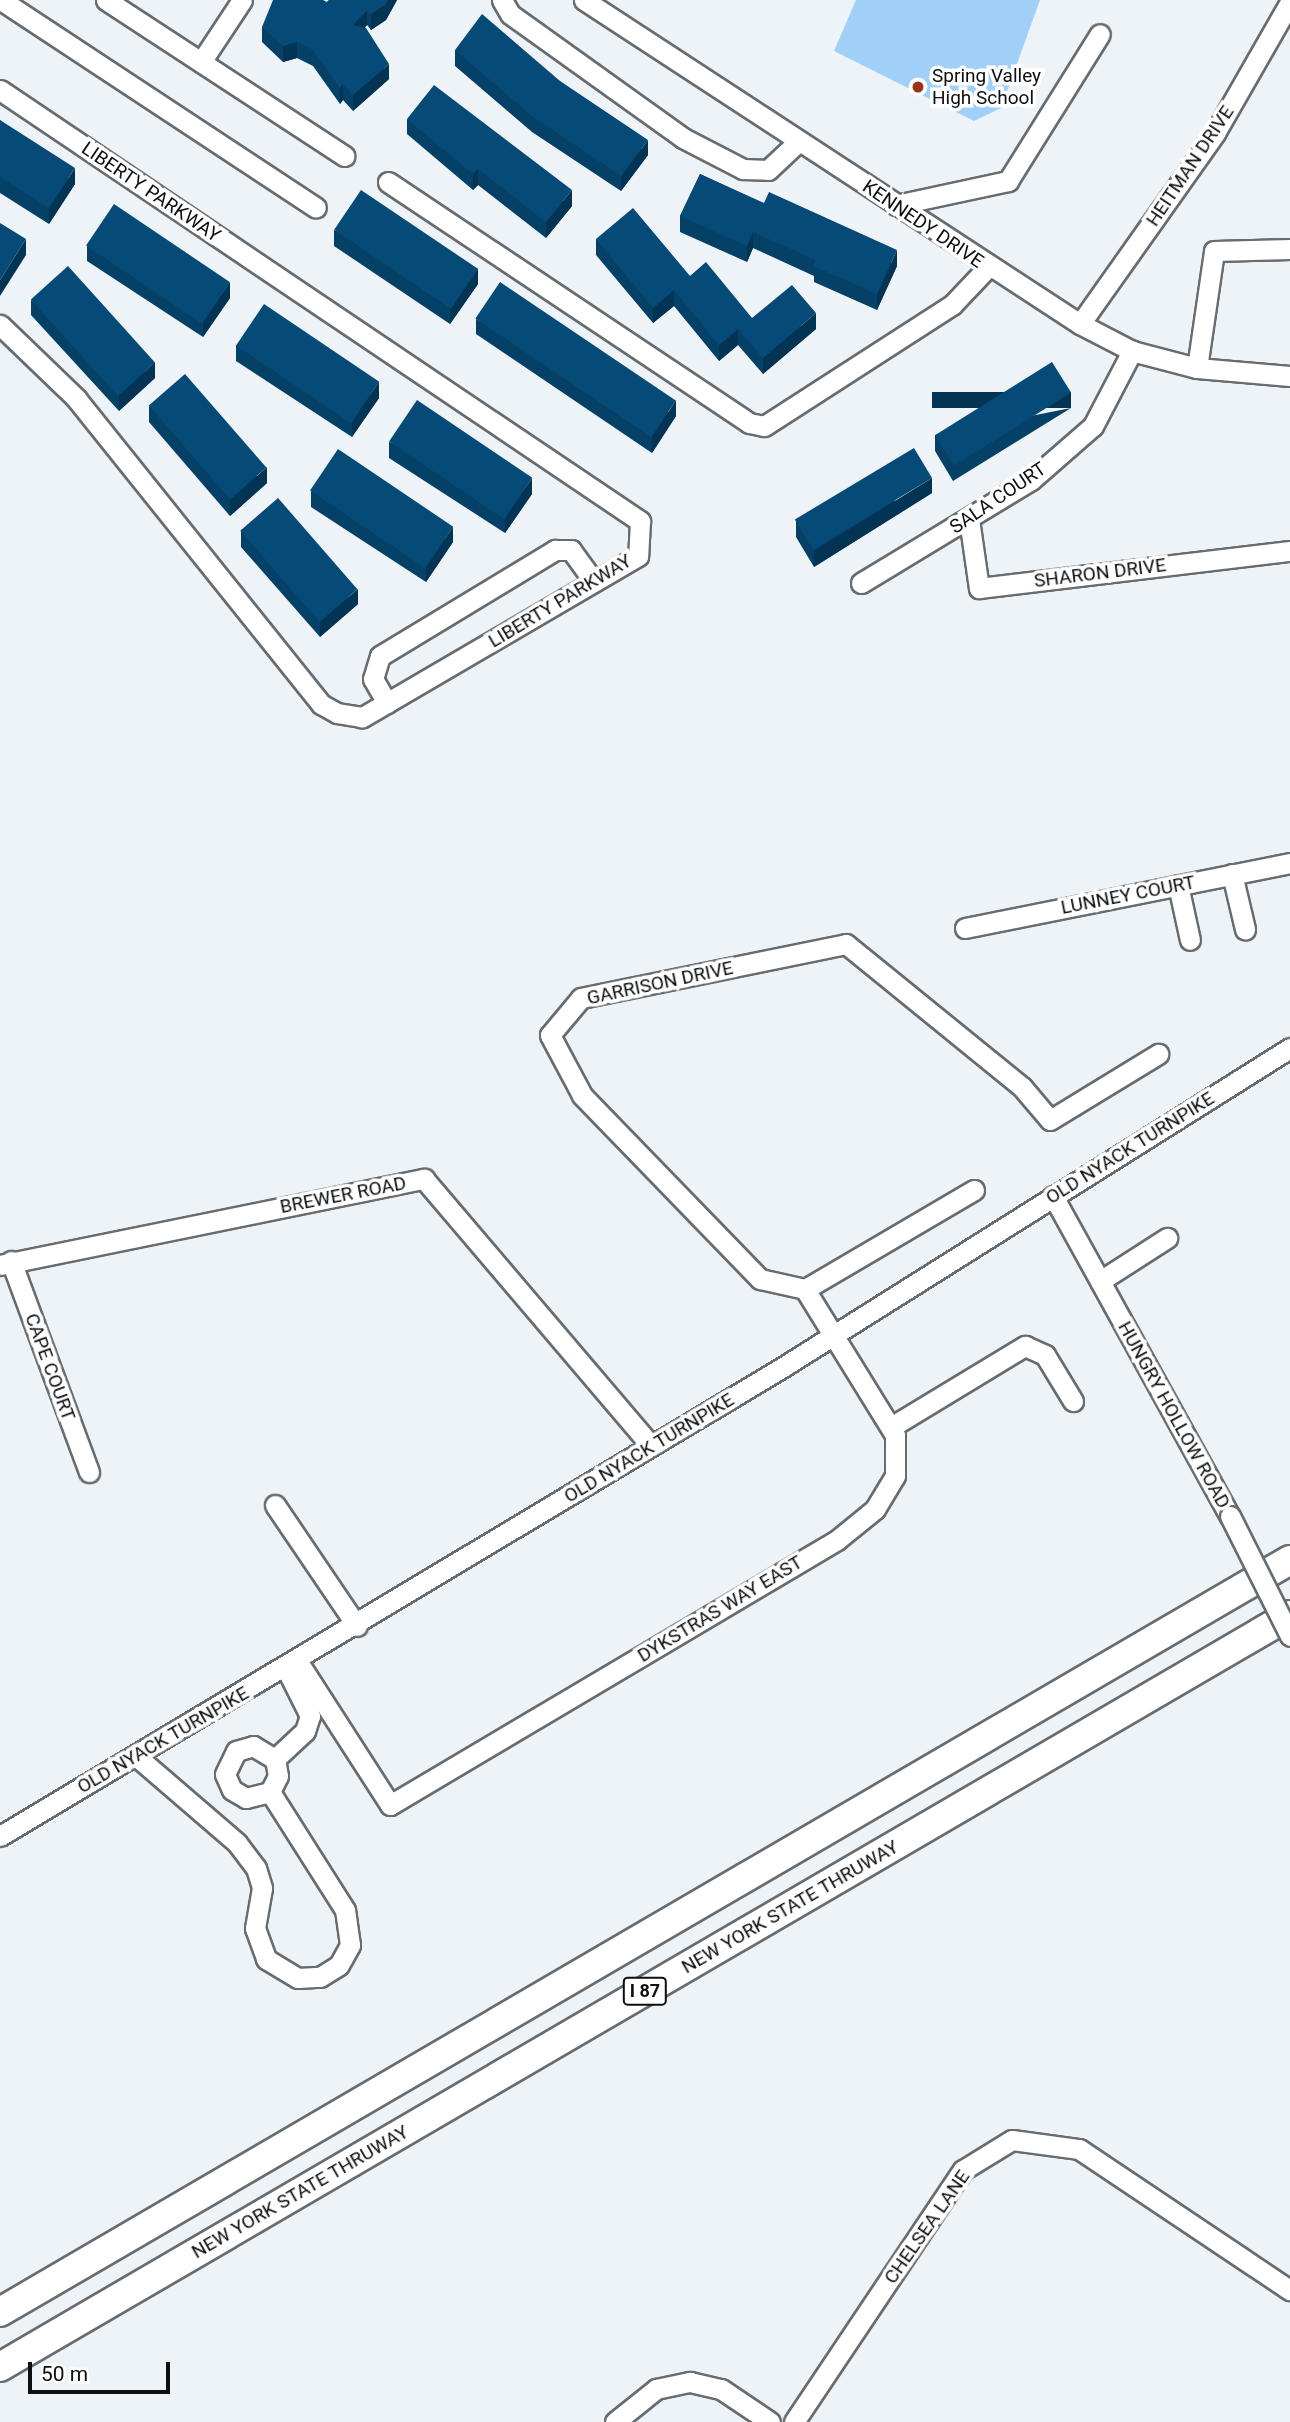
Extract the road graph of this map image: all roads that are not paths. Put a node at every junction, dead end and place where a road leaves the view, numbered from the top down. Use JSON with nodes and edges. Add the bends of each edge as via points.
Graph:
{"nodes":[{"id":1,"x":1,"y":0,"type":"edge"},
{"id":2,"x":106,"y":0,"type":"edge"},
{"id":3,"x":242,"y":0,"type":"edge"},
{"id":4,"x":502,"y":0,"type":"edge"},
{"id":5,"x":584,"y":0,"type":"edge"},
{"id":6,"x":1290,"y":2,"type":"edge"},
{"id":7,"x":1100,"y":34,"type":"dead end"},
{"id":8,"x":201,"y":62,"type":"junction"},
{"id":9,"x":0,"y":90,"type":"edge"},
{"id":10,"x":799,"y":141,"type":"junction"},
{"id":11,"x":344,"y":156,"type":"dead end"},
{"id":12,"x":388,"y":182,"type":"dead end"},
{"id":13,"x":896,"y":205,"type":"junction"},
{"id":14,"x":316,"y":208,"type":"dead end"},
{"id":15,"x":1290,"y":249,"type":"edge"},
{"id":16,"x":987,"y":268,"type":"junction"},
{"id":17,"x":1080,"y":324,"type":"junction"},
{"id":18,"x":0,"y":325,"type":"edge"},
{"id":19,"x":1132,"y":351,"type":"junction"},
{"id":20,"x":1196,"y":368,"type":"junction"},
{"id":21,"x":1290,"y":376,"type":"edge"},
{"id":22,"x":969,"y":519,"type":"junction"},
{"id":23,"x":1290,"y":551,"type":"edge"},
{"id":24,"x":594,"y":582,"type":"junction"},
{"id":25,"x":861,"y":583,"type":"dead end"},
{"id":26,"x":387,"y":703,"type":"junction"},
{"id":27,"x":1290,"y":863,"type":"edge"},
{"id":28,"x":1232,"y":874,"type":"junction"},
{"id":29,"x":1178,"y":885,"type":"junction"},
{"id":30,"x":965,"y":928,"type":"dead end"},
{"id":31,"x":1245,"y":929,"type":"dead end"},
{"id":32,"x":1190,"y":940,"type":"dead end"},
{"id":33,"x":1290,"y":1048,"type":"edge"},
{"id":34,"x":1158,"y":1054,"type":"dead end"},
{"id":35,"x":974,"y":1190,"type":"dead end"},
{"id":36,"x":1053,"y":1196,"type":"junction"},
{"id":37,"x":1167,"y":1238,"type":"dead end"},
{"id":38,"x":5,"y":1263,"type":"edge"},
{"id":39,"x":1100,"y":1281,"type":"junction"},
{"id":40,"x":805,"y":1289,"type":"junction"},
{"id":41,"x":832,"y":1335,"type":"junction"},
{"id":42,"x":1073,"y":1401,"type":"dead end"},
{"id":43,"x":891,"y":1427,"type":"junction"},
{"id":44,"x":651,"y":1446,"type":"junction"},
{"id":45,"x":89,"y":1472,"type":"dead end"},
{"id":46,"x":275,"y":1505,"type":"dead end"},
{"id":47,"x":1290,"y":1560,"type":"edge"},
{"id":48,"x":1290,"y":1615,"type":"edge"},
{"id":49,"x":356,"y":1626,"type":"junction"},
{"id":50,"x":1290,"y":1636,"type":"edge"},
{"id":51,"x":292,"y":1665,"type":"junction"},
{"id":52,"x":136,"y":1756,"type":"junction"},
{"id":53,"x":275,"y":1759,"type":"junction"},
{"id":54,"x":270,"y":1792,"type":"junction"},
{"id":55,"x":0,"y":1836,"type":"edge"},
{"id":56,"x":1290,"y":2291,"type":"edge"},
{"id":57,"x":0,"y":2312,"type":"edge"},
{"id":58,"x":0,"y":2367,"type":"edge"},
{"id":59,"x":615,"y":2422,"type":"edge"},
{"id":60,"x":770,"y":2422,"type":"edge"},
{"id":61,"x":794,"y":2422,"type":"edge"}],
"edges":[{"from":1,"to":14,"type":"street"},
{"from":2,"to":8,"type":"street"},
{"from":3,"to":8,"type":"street"},
{"from":4,"to":10,"type":"street","via":[[510,14],[683,138],[743,169],[768,170]]},
{"from":5,"to":10,"type":"street","name":"KENNEDY DRIVE"},
{"from":6,"to":17,"type":"street","name":"HEITMAN DRIVE","via":[[1215,133]]},
{"from":7,"to":13,"type":"street","via":[[1008,181]]},
{"from":8,"to":11,"type":"street"},
{"from":9,"to":24,"type":"street","name":"LIBERTY PARKWAY","via":[[640,521],[638,556]]},
{"from":10,"to":13,"type":"street","name":"KENNEDY DRIVE"},
{"from":12,"to":16,"type":"street","via":[[749,423],[764,426],[952,305]]},
{"from":13,"to":16,"type":"street","name":"KENNEDY DRIVE"},
{"from":15,"to":20,"type":"street","via":[[1214,251]]},
{"from":16,"to":17,"type":"street","name":"KENNEDY DRIVE"},
{"from":17,"to":19,"type":"street","name":"KENNEDY DRIVE"},
{"from":18,"to":26,"type":"street","name":"LIBERTY PARKWAY","via":[[77,399],[321,704],[362,718]]},
{"from":19,"to":20,"type":"street","name":"KENNEDY DRIVE"},
{"from":19,"to":22,"type":"street","name":"SALA COURT","via":[[1093,426],[1031,480]]},
{"from":20,"to":21,"type":"street","name":"KENNEDY DRIVE"},
{"from":22,"to":23,"type":"street","name":"SHARON DRIVE","via":[[979,588]]},
{"from":22,"to":25,"type":"street","name":"SALA COURT"},
{"from":24,"to":26,"type":"street","name":"LIBERTY PARKWAY"},
{"from":24,"to":26,"type":"street","via":[[571,550],[555,550],[380,656],[373,679]]},
{"from":27,"to":28,"type":"street","name":"LUNNEY COURT"},
{"from":28,"to":29,"type":"street","name":"LUNNEY COURT"},
{"from":28,"to":31,"type":"street"},
{"from":29,"to":30,"type":"street","name":"LUNNEY COURT"},
{"from":29,"to":32,"type":"street"},
{"from":33,"to":36,"type":"street","name":"OLD NYACK TURNPIKE"},
{"from":34,"to":40,"type":"street","name":"GARRISON DRIVE","via":[[1050,1120],[1021,1087],[846,944],[581,998],[550,1035],[582,1095],[760,1279]]},
{"from":35,"to":40,"type":"street"},
{"from":36,"to":39,"type":"street","name":"HUNGRY HOLLOW ROAD"},
{"from":36,"to":41,"type":"street","name":"OLD NYACK TURNPIKE"},
{"from":37,"to":39,"type":"street"},
{"from":38,"to":44,"type":"street","name":"BREWER ROAD","via":[[424,1178]]},
{"from":38,"to":45,"type":"street","name":"CAPE COURT"},
{"from":39,"to":50,"type":"street","name":"HUNGRY HOLLOW ROAD","bridge":true,"via":[[1230,1516]]},
{"from":40,"to":41,"type":"street"},
{"from":41,"to":43,"type":"street","name":"DYKSTRAS WAY EAST"},
{"from":41,"to":44,"type":"street","name":"OLD NYACK TURNPIKE"},
{"from":42,"to":43,"type":"street","via":[[1045,1355],[1026,1346]]},
{"from":43,"to":51,"type":"street","name":"DYKSTRAS WAY EAST","via":[[895,1476],[875,1509],[836,1540],[390,1805]]},
{"from":44,"to":49,"type":"street","name":"OLD NYACK TURNPIKE"},
{"from":46,"to":49,"type":"street"},
{"from":47,"to":57,"type":"highway","number":"I 87"},
{"from":48,"to":58,"type":"highway","name":"NEW YORK STATE THRUWAY","number":"I 87"},
{"from":49,"to":51,"type":"street","name":"OLD NYACK TURNPIKE"},
{"from":51,"to":52,"type":"street","name":"OLD NYACK TURNPIKE"},
{"from":51,"to":53,"type":"street","via":[[310,1716],[294,1744]]},
{"from":52,"to":54,"type":"street","via":[[237,1843],[256,1868],[262,1888],[255,1928],[266,1959],[298,1978],[320,1977],[339,1965],[351,1927]]},
{"from":52,"to":55,"type":"street","name":"OLD NYACK TURNPIKE"},
{"from":53,"to":54,"type":"street","via":[[278,1776]]},
{"from":53,"to":54,"type":"street","via":[[253,1746],[236,1751],[226,1766],[227,1782],[238,1795],[254,1798]]},
{"from":56,"to":61,"type":"street","name":"CHELSEA LANE","via":[[1079,2149],[1012,2140],[963,2170]]},
{"from":59,"to":60,"type":"street","via":[[656,2389],[690,2382],[721,2389]]}]}
